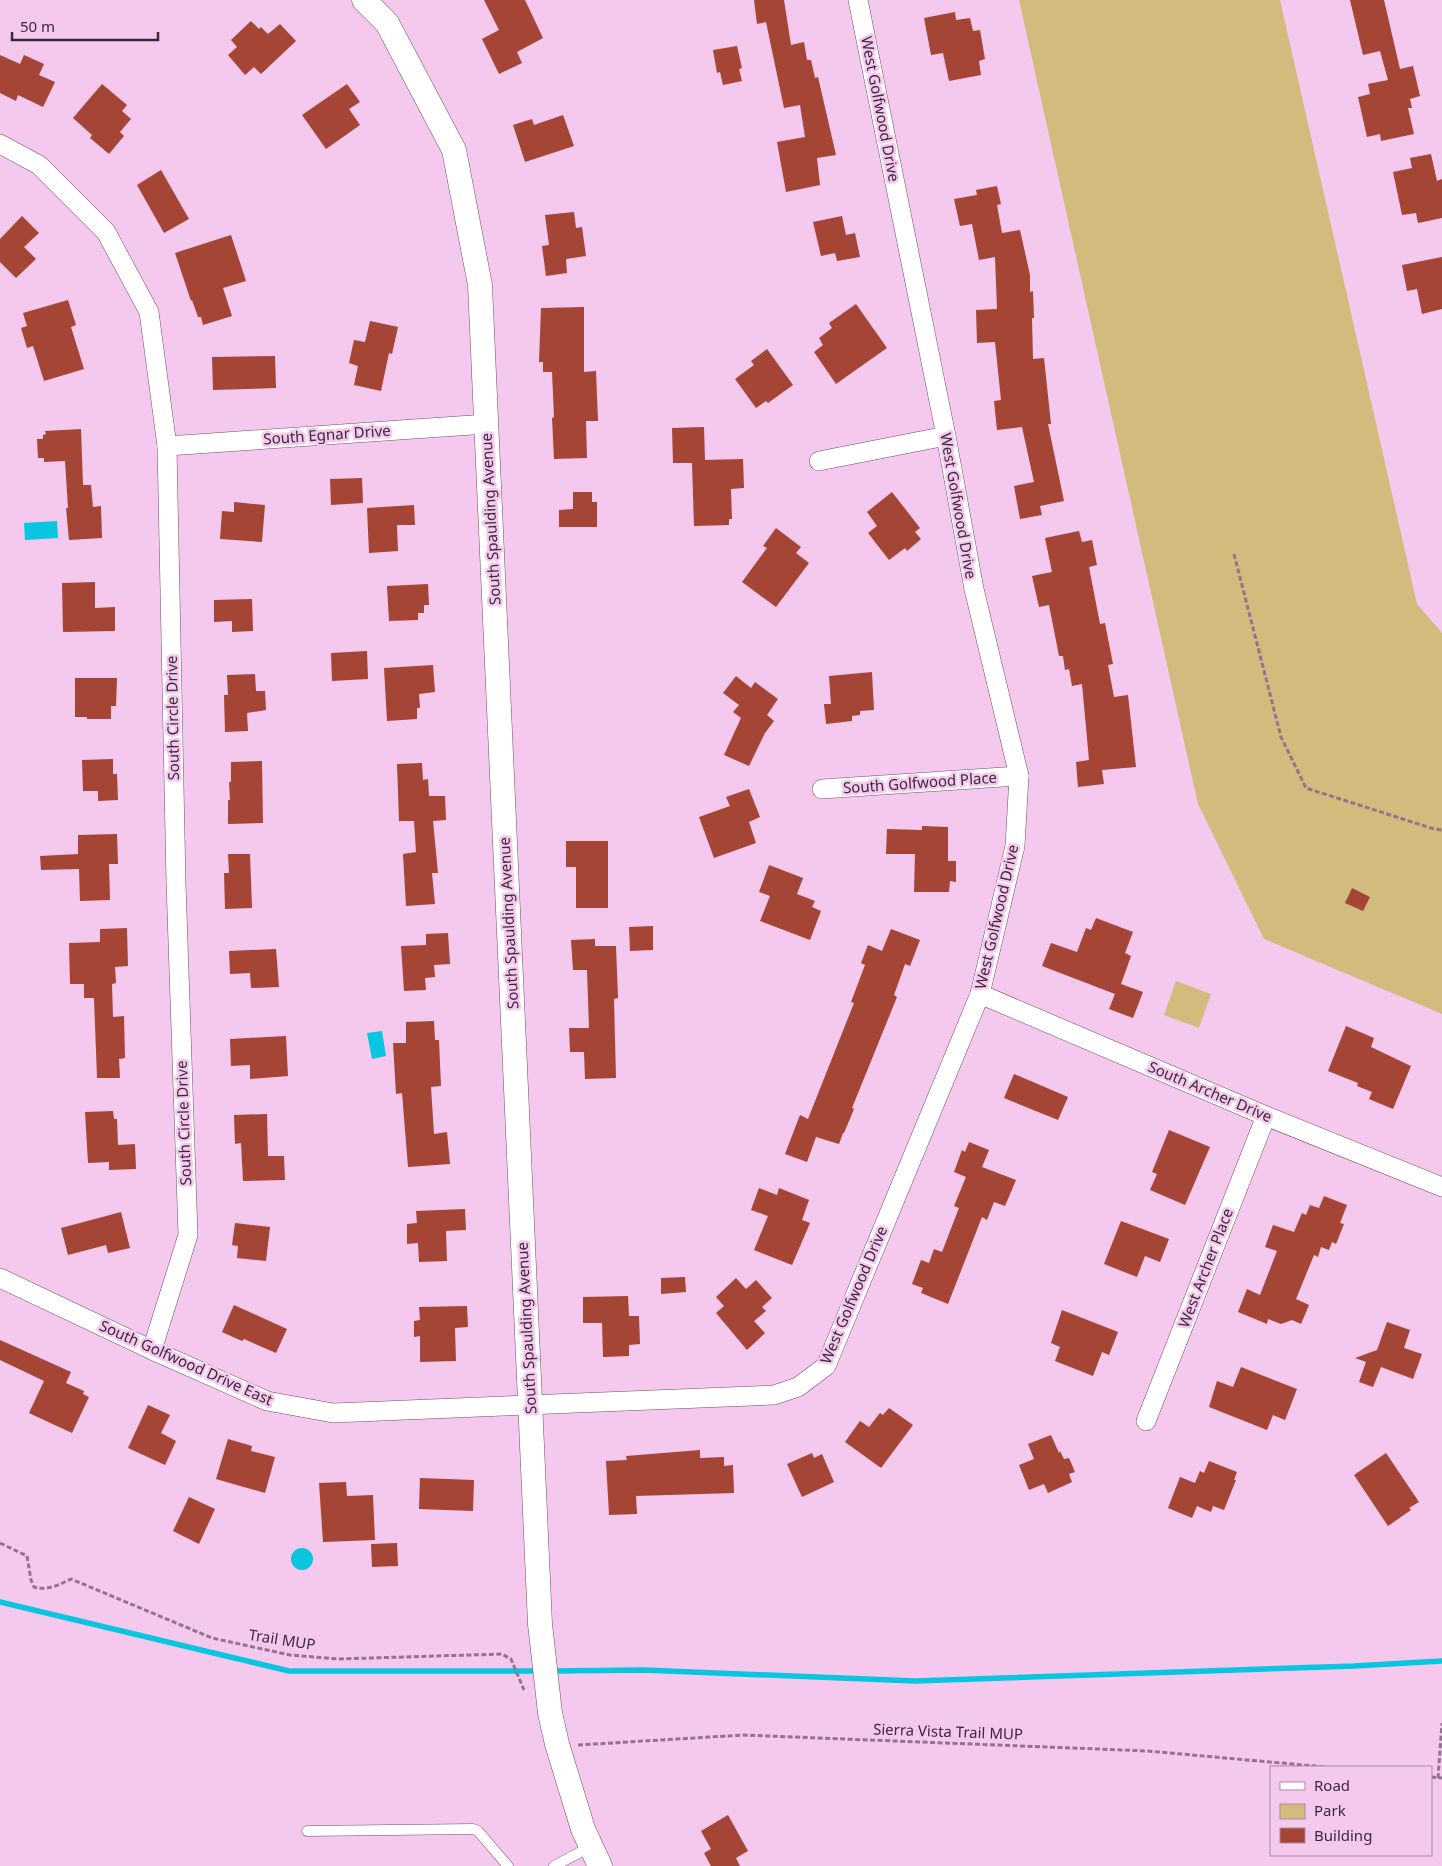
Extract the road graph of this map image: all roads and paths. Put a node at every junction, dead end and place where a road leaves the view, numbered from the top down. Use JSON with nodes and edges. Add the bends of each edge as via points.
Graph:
{"nodes":[{"id":1,"x":364,"y":0,"type":"edge"},
{"id":2,"x":858,"y":0,"type":"edge"},
{"id":3,"x":0,"y":144,"type":"edge"},
{"id":4,"x":487,"y":424,"type":"junction"},
{"id":5,"x":946,"y":436,"type":"junction"},
{"id":6,"x":167,"y":446,"type":"junction"},
{"id":7,"x":819,"y":461,"type":"dead end"},
{"id":8,"x":1234,"y":554,"type":"dead end"},
{"id":9,"x":1018,"y":776,"type":"junction"},
{"id":10,"x":822,"y":789,"type":"dead end"},
{"id":11,"x":1442,"y":830,"type":"edge"},
{"id":12,"x":980,"y":994,"type":"junction"},
{"id":13,"x":1266,"y":1116,"type":"junction"},
{"id":14,"x":1442,"y":1187,"type":"edge"},
{"id":15,"x":0,"y":1278,"type":"edge"},
{"id":16,"x":152,"y":1350,"type":"junction"},
{"id":17,"x":531,"y":1405,"type":"junction"},
{"id":18,"x":1146,"y":1421,"type":"dead end"},
{"id":19,"x":0,"y":1544,"type":"edge"},
{"id":20,"x":526,"y":1693,"type":"dead end"},
{"id":21,"x":1442,"y":1723,"type":"edge"},
{"id":22,"x":570,"y":1745,"type":"dead end"},
{"id":23,"x":1314,"y":1766,"type":"edge"},
{"id":24,"x":1440,"y":1778,"type":"edge"},
{"id":25,"x":307,"y":1831,"type":"dead end"},
{"id":26,"x":595,"y":1857,"type":"edge"},
{"id":27,"x":508,"y":1866,"type":"edge"},
{"id":28,"x":554,"y":1866,"type":"edge"}],
"edges":[{"from":1,"to":4,"type":"street","name":"South Spaulding Avenue","via":[[387,23],[454,150],[480,285]]},
{"from":2,"to":5,"type":"street","name":"West Golfwood Drive"},
{"from":3,"to":6,"type":"street","name":"South Circle Drive","via":[[39,165],[106,232],[149,312]]},
{"from":4,"to":6,"type":"street","name":"South Egnar Drive"},
{"from":4,"to":17,"type":"street","name":"South Spaulding Avenue"},
{"from":5,"to":7,"type":"street"},
{"from":5,"to":9,"type":"street","name":"West Golfwood Drive","via":[[974,589]]},
{"from":6,"to":16,"type":"street","name":"South Circle Drive","via":[[176,883],[188,1235]]},
{"from":8,"to":11,"type":"path","via":[[1281,737],[1306,788]]},
{"from":9,"to":10,"type":"street","name":"South Golfwood Place"},
{"from":9,"to":12,"type":"street","name":"West Golfwood Drive","via":[[1016,846]]},
{"from":12,"to":13,"type":"street","name":"South Archer Drive"},
{"from":12,"to":17,"type":"street","name":"West Golfwood Drive","via":[[826,1366],[798,1387],[774,1395]]},
{"from":13,"to":14,"type":"street","name":"South Archer Drive"},
{"from":13,"to":18,"type":"street","name":"West Archer Place"},
{"from":15,"to":16,"type":"street","name":"South Golfwood Drive East"},
{"from":16,"to":17,"type":"street","name":"South Golfwood Drive East","via":[[267,1401],[333,1413]]},
{"from":17,"to":26,"type":"street","name":"South Spaulding Avenue","via":[[540,1624],[550,1713],[564,1770]]},
{"from":19,"to":20,"type":"path","name":"Trail MUP","via":[[27,1556],[34,1587],[52,1588],[71,1580],[212,1638],[290,1655],[338,1659],[502,1654],[511,1659]]},
{"from":21,"to":24,"type":"path"},
{"from":22,"to":23,"type":"path","name":"Sierra Vista Trail MUP","via":[[742,1735],[1148,1751]]},
{"from":25,"to":27,"type":"lane","via":[[473,1829]]},
{"from":26,"to":28,"type":"lane"}]}
